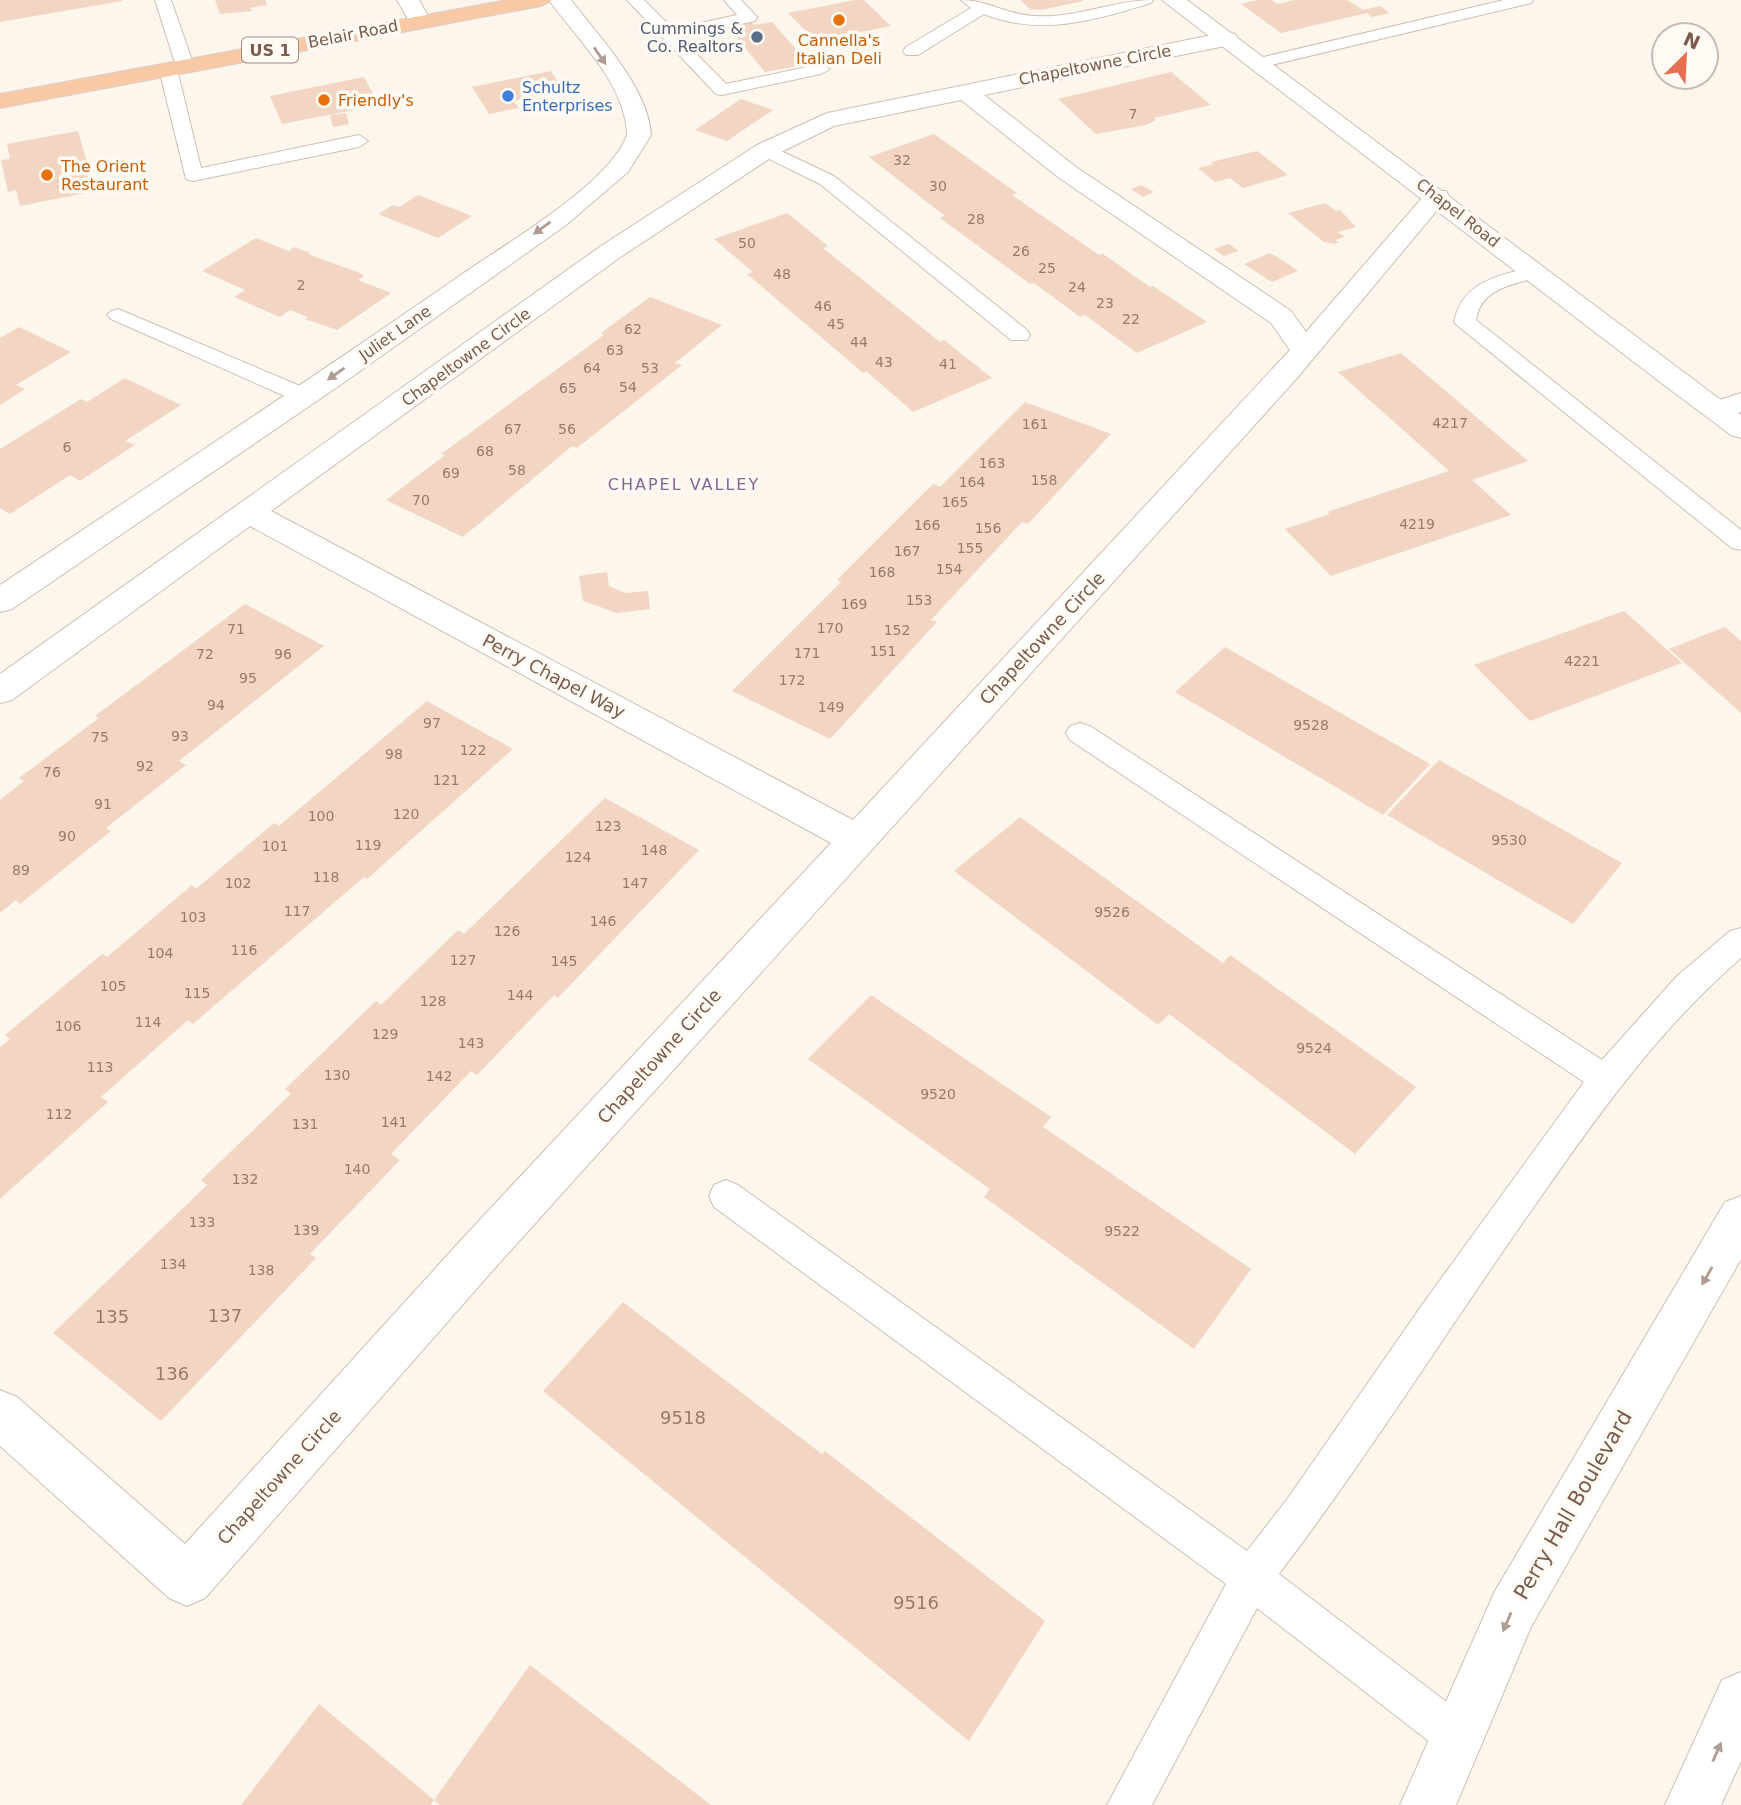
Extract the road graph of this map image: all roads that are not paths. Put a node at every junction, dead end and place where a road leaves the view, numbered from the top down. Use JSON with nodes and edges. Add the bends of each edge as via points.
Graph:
{"nodes":[{"id":1,"x":163,"y":0,"type":"edge"},
{"id":2,"x":408,"y":0,"type":"edge"},
{"id":3,"x":541,"y":0,"type":"edge"},
{"id":4,"x":560,"y":0,"type":"edge"},
{"id":5,"x":635,"y":0,"type":"edge"},
{"id":6,"x":732,"y":0,"type":"edge"},
{"id":7,"x":1145,"y":0,"type":"edge"},
{"id":8,"x":1176,"y":0,"type":"edge"},
{"id":9,"x":1525,"y":0,"type":"edge"},
{"id":10,"x":976,"y":4,"type":"edge"},
{"id":11,"x":1104,"y":5,"type":"edge"},
{"id":12,"x":420,"y":22,"type":"junction"},
{"id":13,"x":670,"y":35,"type":"junction"},
{"id":14,"x":1227,"y":39,"type":"junction"},
{"id":15,"x":912,"y":51,"type":"dead end"},
{"id":16,"x":1259,"y":63,"type":"junction"},
{"id":17,"x":177,"y":68,"type":"junction"},
{"id":18,"x":821,"y":69,"type":"dead end"},
{"id":19,"x":964,"y":91,"type":"junction"},
{"id":20,"x":0,"y":101,"type":"edge"},
{"id":21,"x":359,"y":141,"type":"dead end"},
{"id":22,"x":766,"y":150,"type":"junction"},
{"id":23,"x":1437,"y":196,"type":"junction"},
{"id":24,"x":1532,"y":273,"type":"junction"},
{"id":25,"x":118,"y":315,"type":"dead end"},
{"id":26,"x":1019,"y":335,"type":"dead end"},
{"id":27,"x":1305,"y":351,"type":"junction"},
{"id":28,"x":304,"y":396,"type":"junction"},
{"id":29,"x":1729,"y":406,"type":"edge"},
{"id":30,"x":1741,"y":429,"type":"edge"},
{"id":31,"x":250,"y":513,"type":"junction"},
{"id":32,"x":1741,"y":542,"type":"edge"},
{"id":33,"x":0,"y":601,"type":"edge"},
{"id":34,"x":0,"y":691,"type":"edge"},
{"id":35,"x":1080,"y":733,"type":"dead end"},
{"id":36,"x":857,"y":840,"type":"junction"},
{"id":37,"x":1741,"y":940,"type":"edge"},
{"id":38,"x":1605,"y":1079,"type":"junction"},
{"id":39,"x":726,"y":1196,"type":"dead end"},
{"id":40,"x":1741,"y":1217,"type":"edge"},
{"id":41,"x":0,"y":1414,"type":"edge"},
{"id":42,"x":1251,"y":1578,"type":"junction"},
{"id":43,"x":1741,"y":1699,"type":"edge"},
{"id":44,"x":1459,"y":1738,"type":"junction"},
{"id":45,"x":1129,"y":1805,"type":"edge"},
{"id":46,"x":1428,"y":1805,"type":"edge"},
{"id":47,"x":1693,"y":1805,"type":"edge"}],
"edges":[{"from":1,"to":17,"type":"lane"},
{"from":2,"to":12,"type":"street"},
{"from":3,"to":12,"type":"highway","name":"Belair Road","number":"US 1"},
{"from":4,"to":28,"type":"street","name":"Juliet Lane","one_way":true,"via":[[634,107],[640,133],[632,150],[579,202]]},
{"from":5,"to":13,"type":"lane"},
{"from":6,"to":13,"type":"lane","via":[[748,16]]},
{"from":7,"to":11,"type":"lane"},
{"from":8,"to":14,"type":"street","name":"Chapel Road"},
{"from":9,"to":16,"type":"lane"},
{"from":10,"to":11,"type":"lane","via":[[995,16],[1040,23]]},
{"from":10,"to":15,"type":"lane"},
{"from":12,"to":17,"type":"highway","name":"Belair Road","number":"US 1"},
{"from":13,"to":18,"type":"lane","via":[[722,90]]},
{"from":14,"to":16,"type":"street","name":"Chapel Road"},
{"from":14,"to":19,"type":"street","name":"Chapeltowne Circle"},
{"from":16,"to":23,"type":"street","name":"Chapel Road"},
{"from":17,"to":20,"type":"highway","name":"Belair Road","number":"US 1"},
{"from":17,"to":21,"type":"lane","via":[[193,174]]},
{"from":19,"to":22,"type":"street","name":"Chapeltowne Circle","via":[[827,120]]},
{"from":19,"to":27,"type":"street","via":[[1067,172],[1281,317]]},
{"from":22,"to":26,"type":"lane","via":[[827,180]]},
{"from":22,"to":31,"type":"street","name":"Chapeltowne Circle","via":[[610,252]]},
{"from":23,"to":24,"type":"street","name":"Chapel Road"},
{"from":23,"to":27,"type":"street","name":"Chapeltowne Circle"},
{"from":24,"to":29,"type":"street","name":"Chapel Road"},
{"from":24,"to":32,"type":"lane","via":[[1486,287],[1466,306],[1465,323]]},
{"from":25,"to":28,"type":"lane"},
{"from":27,"to":36,"type":"street","name":"Chapeltowne Circle"},
{"from":28,"to":33,"type":"street","name":"Juliet Lane"},
{"from":29,"to":30,"type":"street","name":"Chapel Road"},
{"from":31,"to":34,"type":"street","name":"Chapeltowne Circle"},
{"from":31,"to":36,"type":"street","name":"Perry Chapel Way"},
{"from":35,"to":38,"type":"lane"},
{"from":36,"to":41,"type":"street","name":"Chapeltowne Circle","via":[[187,1580]]},
{"from":37,"to":38,"type":"lane","via":[[1688,985]]},
{"from":38,"to":42,"type":"lane"},
{"from":39,"to":42,"type":"lane"},
{"from":40,"to":44,"type":"street","name":"Perry Hall Boulevard","one_way":true,"via":[[1513,1609]]},
{"from":42,"to":44,"type":"lane"},
{"from":42,"to":45,"type":"lane"},
{"from":47,"to":43,"type":"street","one_way":true},
{"from":44,"to":46,"type":"street","name":"Perry Hall Boulevard"}]}
